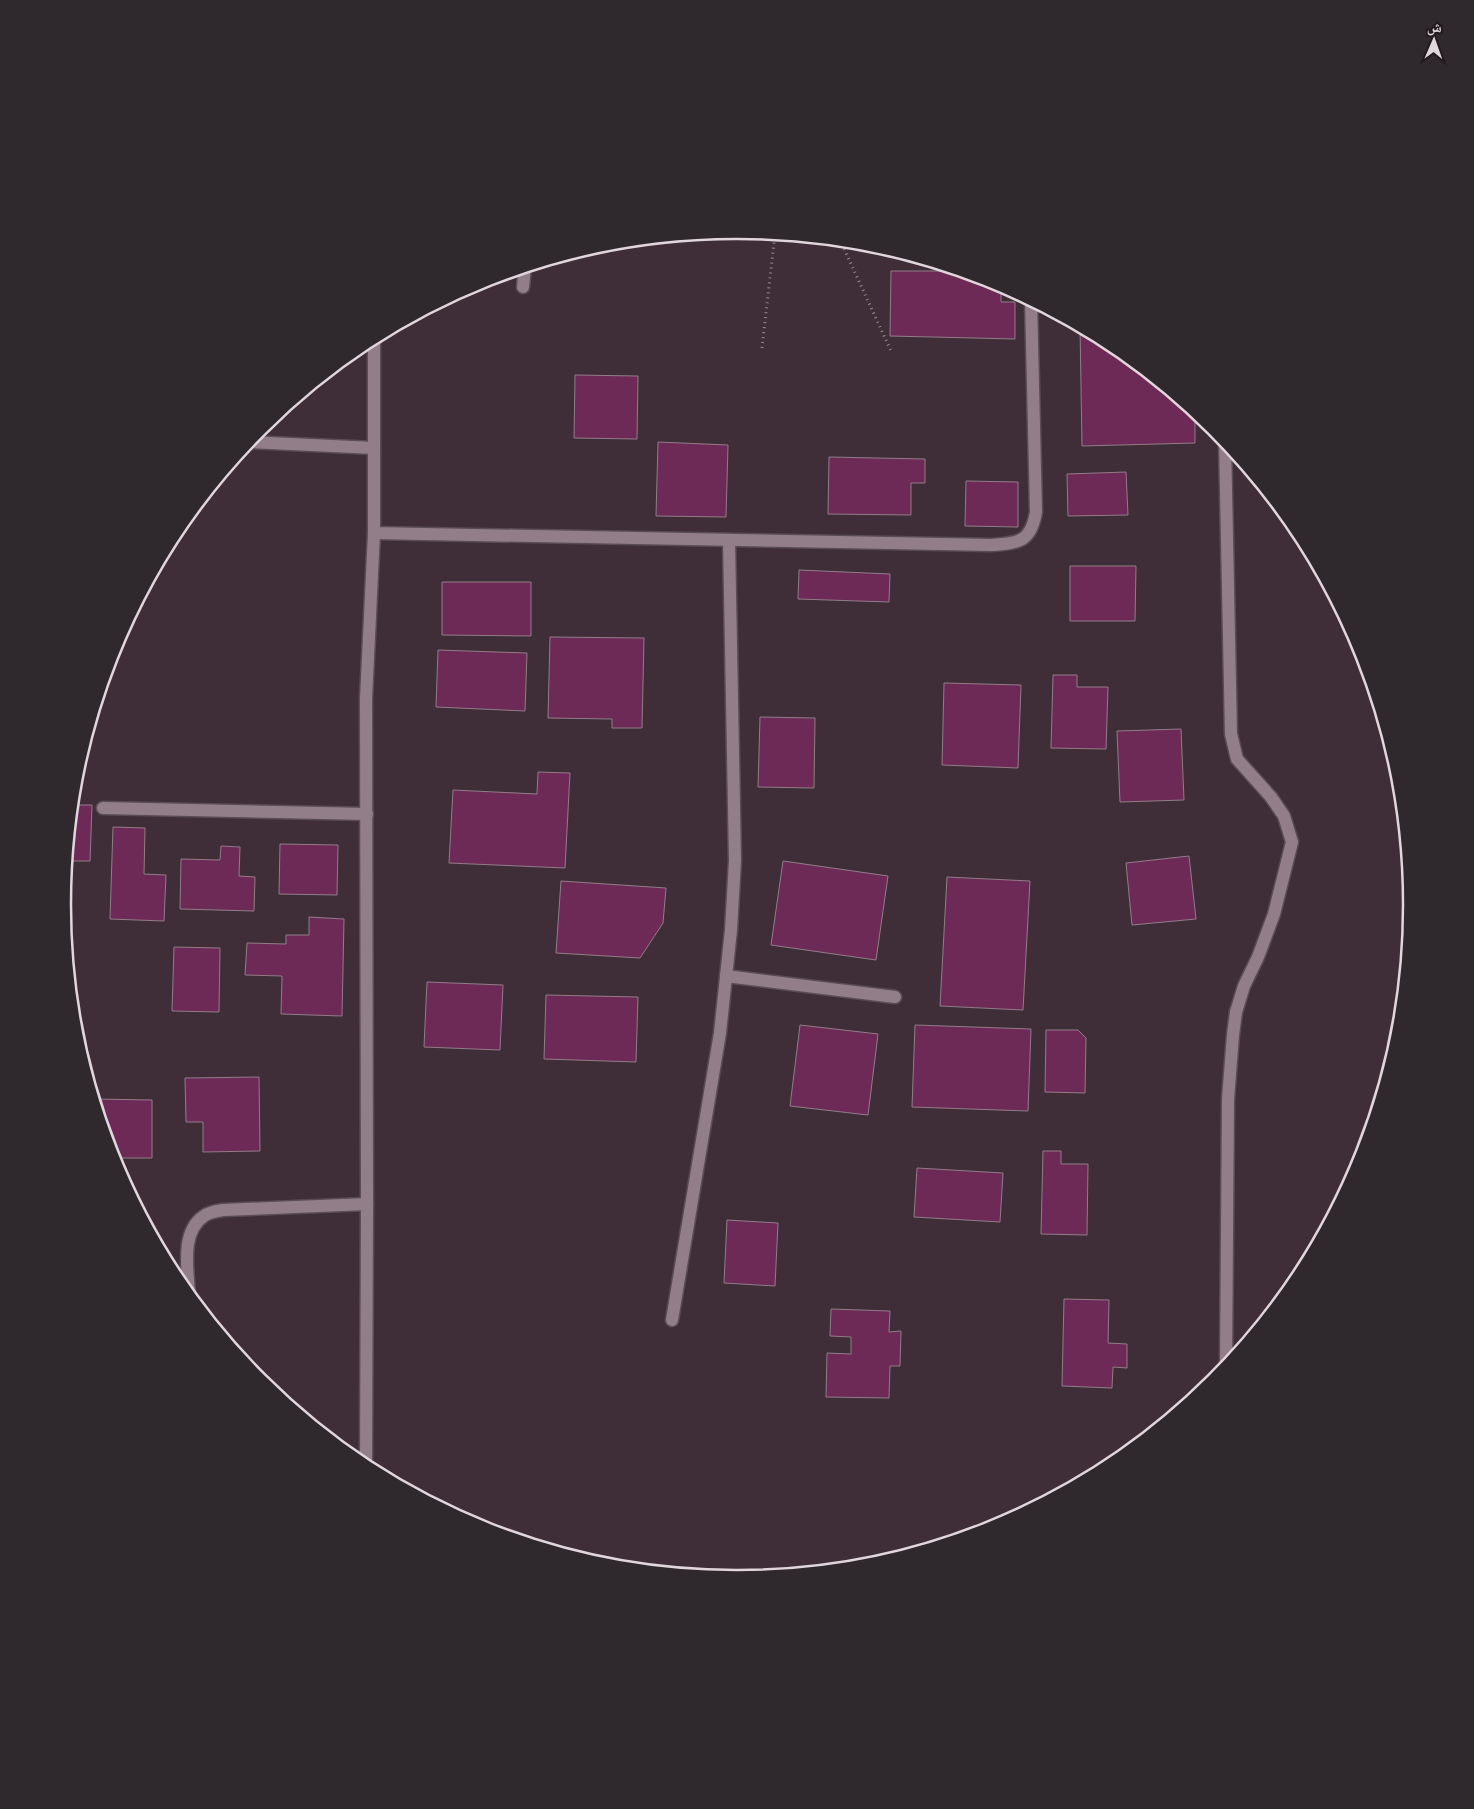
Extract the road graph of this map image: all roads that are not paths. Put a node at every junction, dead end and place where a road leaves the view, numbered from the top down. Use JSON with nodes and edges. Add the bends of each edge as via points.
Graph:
{"nodes":[{"id":1,"x":524,"y":274,"type":"edge"},
{"id":2,"x":523,"y":288,"type":"dead end"},
{"id":3,"x":1031,"y":307,"type":"edge"},
{"id":4,"x":374,"y":347,"type":"edge"},
{"id":5,"x":258,"y":442,"type":"edge"},
{"id":6,"x":374,"y":448,"type":"junction"},
{"id":7,"x":1225,"y":452,"type":"edge"},
{"id":8,"x":374,"y":533,"type":"junction"},
{"id":9,"x":729,"y":540,"type":"junction"},
{"id":10,"x":103,"y":808,"type":"dead end"},
{"id":11,"x":367,"y":814,"type":"junction"},
{"id":12,"x":726,"y":976,"type":"junction"},
{"id":13,"x":895,"y":997,"type":"dead end"},
{"id":14,"x":367,"y":1204,"type":"junction"},
{"id":15,"x":189,"y":1282,"type":"edge"},
{"id":16,"x":672,"y":1320,"type":"dead end"},
{"id":17,"x":1226,"y":1356,"type":"edge"},
{"id":18,"x":366,"y":1457,"type":"edge"}],
"edges":[{"from":1,"to":2,"type":"street"},
{"from":3,"to":9,"type":"street","via":[[1036,512],[1034,525],[1027,537],[1014,543],[991,545]]},
{"from":4,"to":6,"type":"street"},
{"from":5,"to":6,"type":"street"},
{"from":6,"to":8,"type":"street"},
{"from":7,"to":17,"type":"street","via":[[1231,734],[1237,759],[1284,816],[1292,842],[1274,914],[1244,986],[1232,1035],[1228,1099]]},
{"from":8,"to":9,"type":"street"},
{"from":8,"to":11,"type":"street","via":[[366,699]]},
{"from":9,"to":12,"type":"street","via":[[735,860]]},
{"from":10,"to":11,"type":"street"},
{"from":11,"to":14,"type":"street"},
{"from":12,"to":13,"type":"street"},
{"from":12,"to":16,"type":"street","via":[[720,1033]]},
{"from":14,"to":15,"type":"street","via":[[223,1210],[204,1215],[191,1229]]},
{"from":14,"to":18,"type":"street"}]}
